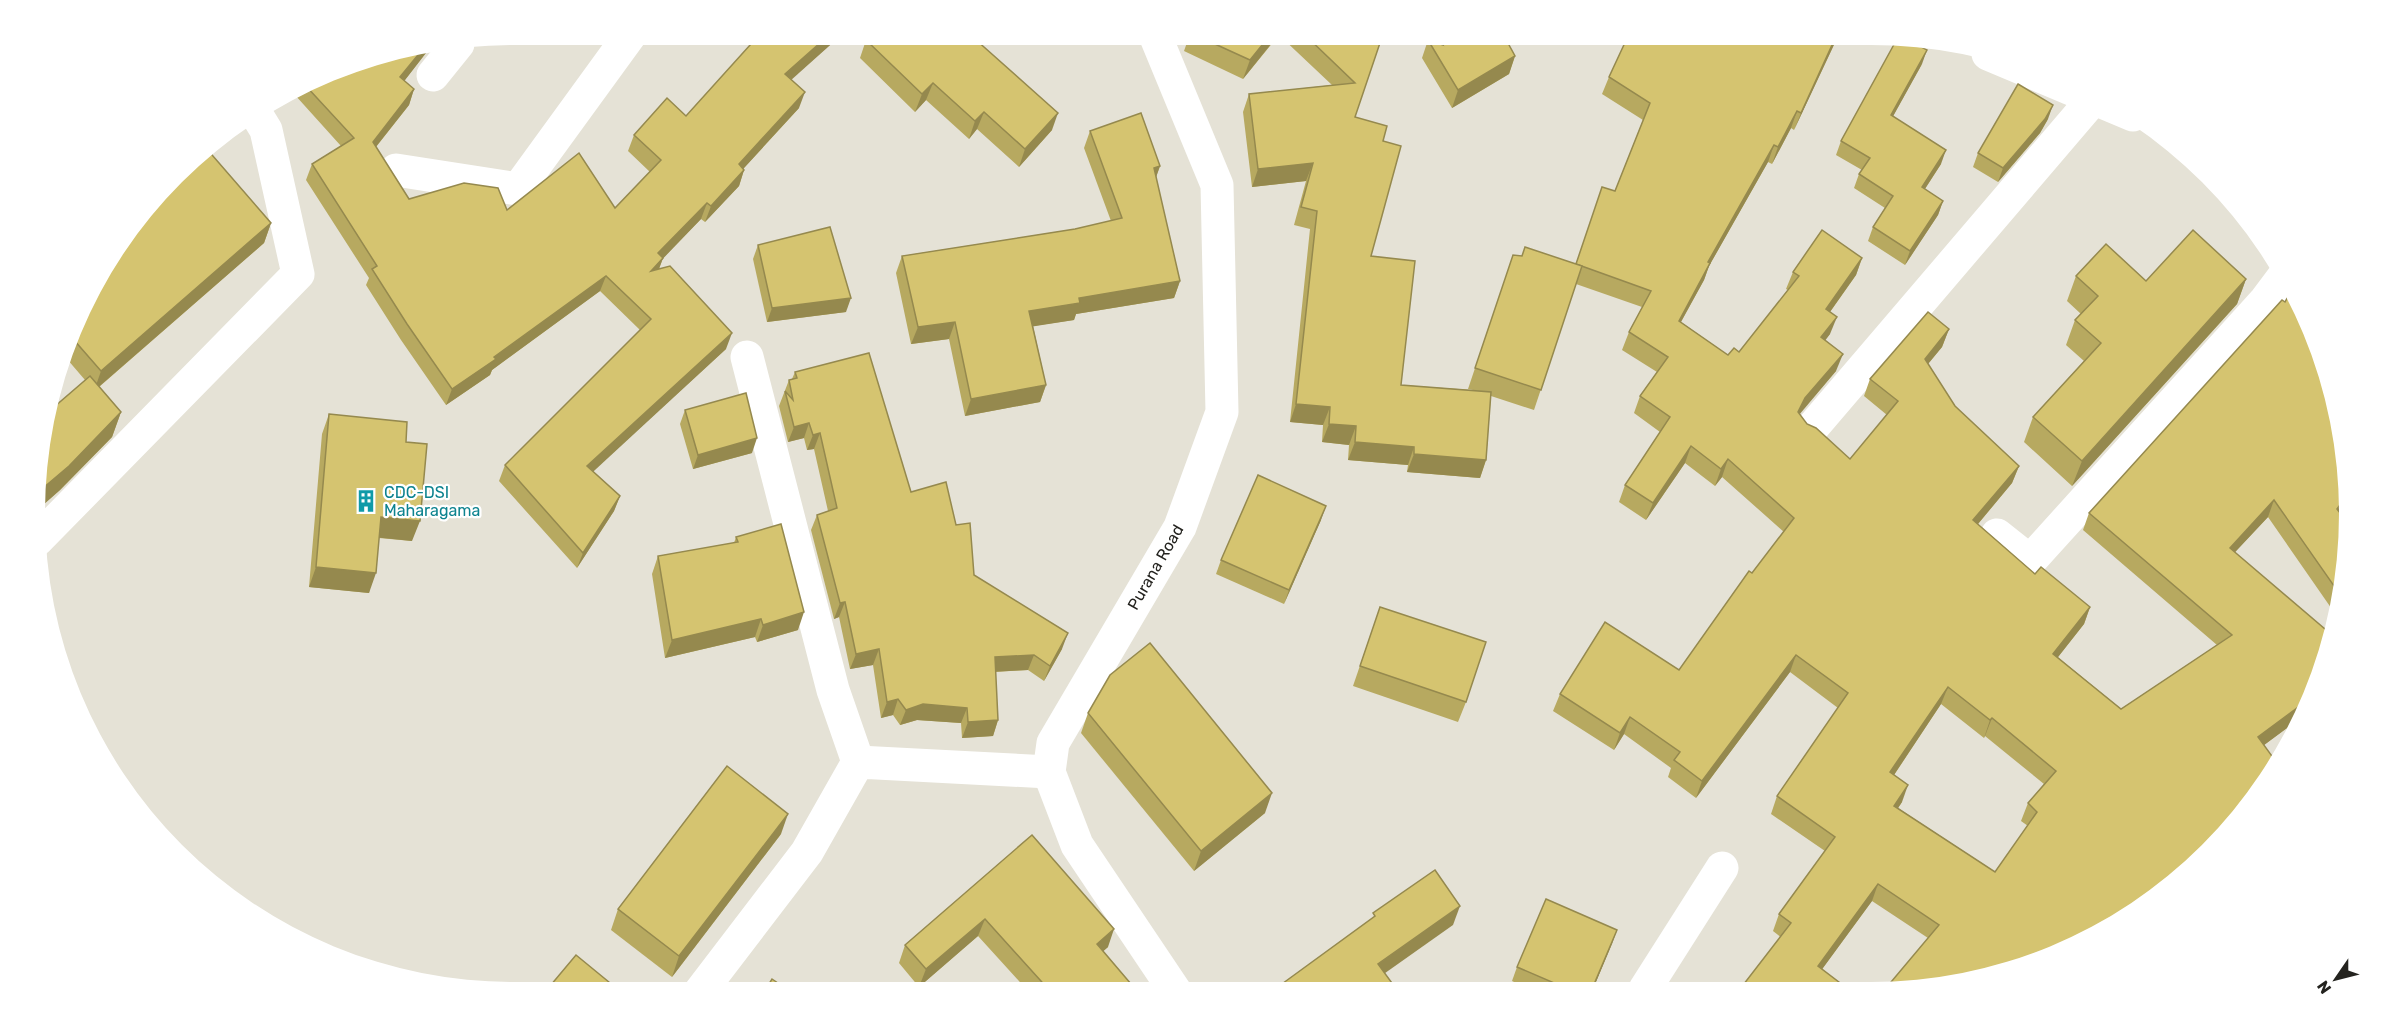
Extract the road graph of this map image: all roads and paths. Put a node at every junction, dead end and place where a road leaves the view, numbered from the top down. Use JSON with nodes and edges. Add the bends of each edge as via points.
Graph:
{"nodes":[{"id":1,"x":622,"y":45,"type":"edge"},
{"id":2,"x":1160,"y":45,"type":"edge"},
{"id":3,"x":454,"y":49,"type":"edge"},
{"id":4,"x":433,"y":75,"type":"dead end"},
{"id":5,"x":2111,"y":112,"type":"edge"},
{"id":6,"x":260,"y":120,"type":"edge"},
{"id":7,"x":396,"y":170,"type":"dead end"},
{"id":8,"x":2278,"y":283,"type":"edge"},
{"id":9,"x":747,"y":357,"type":"dead end"},
{"id":10,"x":1812,"y":427,"type":"edge"},
{"id":11,"x":46,"y":531,"type":"edge"},
{"id":12,"x":1997,"y":535,"type":"dead end"},
{"id":13,"x":858,"y":762,"type":"junction"},
{"id":14,"x":1049,"y":772,"type":"junction"},
{"id":15,"x":1722,"y":868,"type":"dead end"},
{"id":16,"x":708,"y":982,"type":"edge"},
{"id":17,"x":1168,"y":982,"type":"edge"},
{"id":18,"x":1649,"y":982,"type":"edge"}],
"edges":[{"from":1,"to":7,"type":"street","via":[[518,189]]},
{"from":2,"to":14,"type":"street","name":"Purana Road","via":[[1217,184],[1222,412],[1180,527],[1053,743]]},
{"from":3,"to":4,"type":"street"},
{"from":5,"to":10,"type":"street"},
{"from":6,"to":11,"type":"street","via":[[266,130],[298,274]]},
{"from":8,"to":12,"type":"street","via":[[2030,561]]},
{"from":9,"to":13,"type":"street","via":[[833,690]]},
{"from":13,"to":14,"type":"street"},
{"from":13,"to":16,"type":"street","via":[[807,852]]},
{"from":14,"to":17,"type":"street","name":"Purana Road","via":[[1077,846]]},
{"from":15,"to":18,"type":"street"}]}
